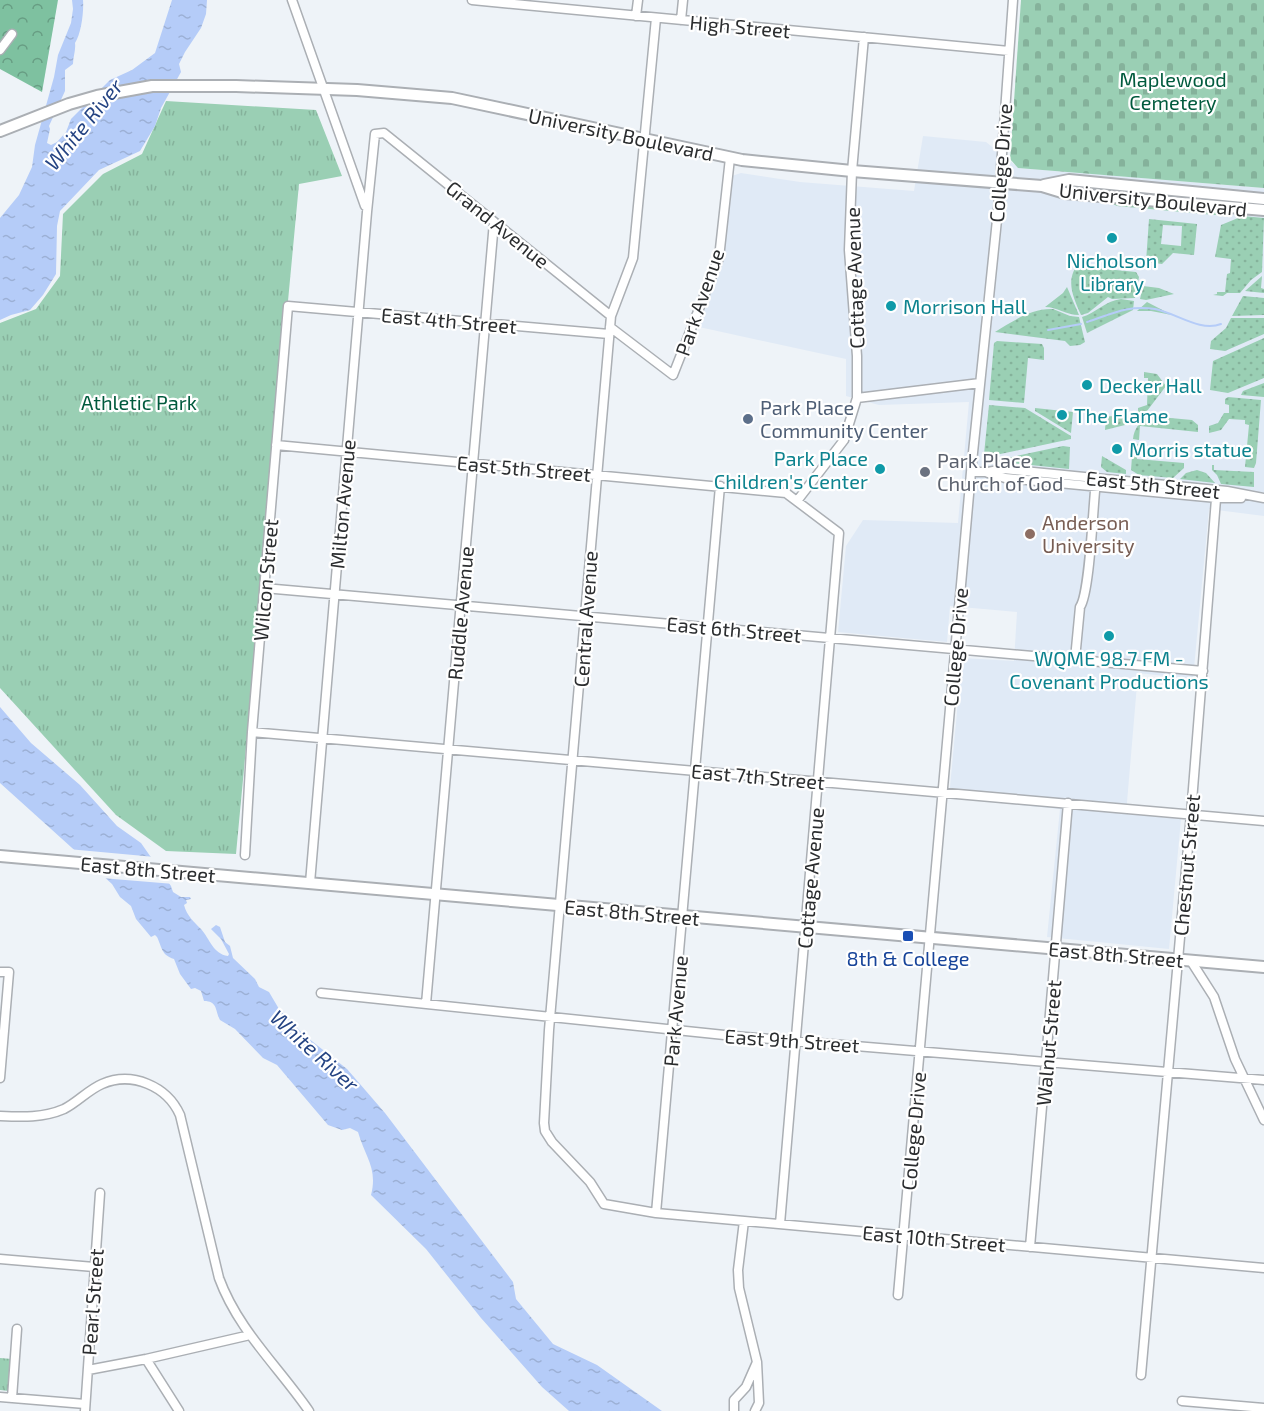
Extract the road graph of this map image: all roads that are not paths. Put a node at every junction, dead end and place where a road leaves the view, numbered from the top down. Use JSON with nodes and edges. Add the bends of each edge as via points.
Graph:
{"nodes":[{"id":1,"x":292,"y":0,"type":"edge"},
{"id":2,"x":472,"y":0,"type":"edge"},
{"id":3,"x":638,"y":0,"type":"edge"},
{"id":4,"x":683,"y":0,"type":"edge"},
{"id":5,"x":1013,"y":0,"type":"edge"},
{"id":6,"x":636,"y":16,"type":"junction"},
{"id":7,"x":656,"y":18,"type":"junction"},
{"id":8,"x":681,"y":20,"type":"junction"},
{"id":9,"x":12,"y":34,"type":"dead end"},
{"id":10,"x":864,"y":37,"type":"junction"},
{"id":11,"x":0,"y":50,"type":"edge"},
{"id":12,"x":1008,"y":51,"type":"junction"},
{"id":13,"x":324,"y":89,"type":"junction"},
{"id":14,"x":0,"y":131,"type":"edge"},
{"id":15,"x":384,"y":133,"type":"joint"},
{"id":16,"x":644,"y":139,"type":"junction"},
{"id":17,"x":730,"y":158,"type":"junction"},
{"id":18,"x":852,"y":171,"type":"junction"},
{"id":19,"x":999,"y":182,"type":"junction"},
{"id":20,"x":1099,"y":183,"type":"junction"},
{"id":21,"x":1042,"y":186,"type":"junction"},
{"id":22,"x":1098,"y":196,"type":"junction"},
{"id":23,"x":1264,"y":199,"type":"edge"},
{"id":24,"x":1264,"y":210,"type":"edge"},
{"id":25,"x":367,"y":212,"type":"junction"},
{"id":26,"x":495,"y":222,"type":"junction"},
{"id":27,"x":288,"y":306,"type":"joint"},
{"id":28,"x":358,"y":312,"type":"junction"},
{"id":29,"x":611,"y":316,"type":"junction"},
{"id":30,"x":486,"y":323,"type":"junction"},
{"id":31,"x":609,"y":331,"type":"junction"},
{"id":32,"x":980,"y":383,"type":"junction"},
{"id":33,"x":857,"y":399,"type":"junction"},
{"id":34,"x":276,"y":445,"type":"junction"},
{"id":35,"x":346,"y":452,"type":"junction"},
{"id":36,"x":473,"y":464,"type":"junction"},
{"id":37,"x":971,"y":472,"type":"junction"},
{"id":38,"x":596,"y":475,"type":"junction"},
{"id":39,"x":1096,"y":482,"type":"junction"},
{"id":40,"x":720,"y":486,"type":"junction"},
{"id":41,"x":1262,"y":498,"type":"edge"},
{"id":42,"x":1216,"y":499,"type":"dead end"},
{"id":43,"x":797,"y":501,"type":"junction"},
{"id":44,"x":839,"y":532,"type":"joint"},
{"id":45,"x":264,"y":588,"type":"junction"},
{"id":46,"x":334,"y":594,"type":"junction"},
{"id":47,"x":461,"y":605,"type":"junction"},
{"id":48,"x":585,"y":616,"type":"junction"},
{"id":49,"x":707,"y":627,"type":"junction"},
{"id":50,"x":830,"y":638,"type":"junction"},
{"id":51,"x":955,"y":649,"type":"junction"},
{"id":52,"x":1075,"y":659,"type":"junction"},
{"id":53,"x":1203,"y":670,"type":"junction"},
{"id":54,"x":252,"y":732,"type":"junction"},
{"id":55,"x":322,"y":738,"type":"junction"},
{"id":56,"x":448,"y":749,"type":"junction"},
{"id":57,"x":573,"y":760,"type":"junction"},
{"id":58,"x":695,"y":771,"type":"junction"},
{"id":59,"x":818,"y":782,"type":"junction"},
{"id":60,"x":942,"y":792,"type":"junction"},
{"id":61,"x":1068,"y":803,"type":"junction"},
{"id":62,"x":1191,"y":814,"type":"junction"},
{"id":63,"x":1264,"y":821,"type":"edge"},
{"id":64,"x":245,"y":855,"type":"dead end"},
{"id":65,"x":0,"y":856,"type":"edge"},
{"id":66,"x":310,"y":883,"type":"junction"},
{"id":67,"x":436,"y":895,"type":"junction"},
{"id":68,"x":560,"y":906,"type":"junction"},
{"id":69,"x":683,"y":917,"type":"junction"},
{"id":70,"x":806,"y":927,"type":"junction"},
{"id":71,"x":930,"y":937,"type":"junction"},
{"id":72,"x":1056,"y":948,"type":"junction"},
{"id":73,"x":1178,"y":960,"type":"junction"},
{"id":74,"x":1191,"y":961,"type":"junction"},
{"id":75,"x":1264,"y":967,"type":"edge"},
{"id":76,"x":5,"y":972,"type":"edge"},
{"id":77,"x":321,"y":993,"type":"dead end"},
{"id":78,"x":426,"y":1004,"type":"junction"},
{"id":79,"x":550,"y":1017,"type":"junction"},
{"id":80,"x":673,"y":1029,"type":"junction"},
{"id":81,"x":796,"y":1040,"type":"junction"},
{"id":82,"x":920,"y":1050,"type":"junction"},
{"id":83,"x":1046,"y":1062,"type":"junction"},
{"id":84,"x":1168,"y":1072,"type":"junction"},
{"id":85,"x":0,"y":1078,"type":"edge"},
{"id":86,"x":1244,"y":1078,"type":"junction"},
{"id":87,"x":1264,"y":1080,"type":"edge"},
{"id":88,"x":0,"y":1116,"type":"edge"},
{"id":89,"x":1264,"y":1120,"type":"edge"},
{"id":90,"x":100,"y":1193,"type":"dead end"},
{"id":91,"x":604,"y":1204,"type":"joint"},
{"id":92,"x":656,"y":1213,"type":"junction"},
{"id":93,"x":744,"y":1221,"type":"junction"},
{"id":94,"x":780,"y":1224,"type":"junction"},
{"id":95,"x":904,"y":1235,"type":"junction"},
{"id":96,"x":1030,"y":1247,"type":"junction"},
{"id":97,"x":1153,"y":1257,"type":"junction"},
{"id":98,"x":0,"y":1259,"type":"edge"},
{"id":99,"x":94,"y":1267,"type":"junction"},
{"id":100,"x":1264,"y":1268,"type":"edge"},
{"id":101,"x":898,"y":1295,"type":"dead end"},
{"id":102,"x":17,"y":1329,"type":"dead end"},
{"id":103,"x":250,"y":1335,"type":"junction"},
{"id":104,"x":146,"y":1359,"type":"junction"},
{"id":105,"x":757,"y":1362,"type":"junction"},
{"id":106,"x":88,"y":1370,"type":"junction"},
{"id":107,"x":1141,"y":1375,"type":"dead end"},
{"id":108,"x":0,"y":1397,"type":"edge"},
{"id":109,"x":12,"y":1398,"type":"junction"},
{"id":110,"x":1182,"y":1401,"type":"dead end"},
{"id":111,"x":85,"y":1408,"type":"edge"},
{"id":112,"x":1264,"y":1408,"type":"edge"},
{"id":113,"x":179,"y":1411,"type":"edge"},
{"id":114,"x":309,"y":1411,"type":"edge"},
{"id":115,"x":734,"y":1411,"type":"edge"},
{"id":116,"x":755,"y":1411,"type":"edge"}],
"edges":[{"from":1,"to":13,"type":"street"},
{"from":2,"to":6,"type":"street","name":"High Street"},
{"from":3,"to":6,"type":"street"},
{"from":4,"to":8,"type":"street"},
{"from":5,"to":12,"type":"street","name":"College Drive"},
{"from":6,"to":7,"type":"street","name":"High Street"},
{"from":7,"to":8,"type":"street","name":"High Street"},
{"from":7,"to":16,"type":"street","name":"Central Avenue"},
{"from":8,"to":10,"type":"street","name":"High Street"},
{"from":9,"to":11,"type":"street"},
{"from":10,"to":12,"type":"street","name":"High Street"},
{"from":10,"to":18,"type":"street","name":"Cottage Avenue"},
{"from":12,"to":19,"type":"street","name":"College Drive"},
{"from":13,"to":14,"type":"main road","name":"University Boulevard","via":[[152,86],[97,96]]},
{"from":13,"to":16,"type":"main road","name":"University Boulevard","via":[[452,98]]},
{"from":13,"to":25,"type":"street"},
{"from":15,"to":25,"type":"street","name":"Milton Avenue","via":[[375,135]]},
{"from":15,"to":26,"type":"street","name":"Grand Avenue"},
{"from":16,"to":17,"type":"main road","name":"University Boulevard"},
{"from":16,"to":29,"type":"street","name":"Central Avenue","via":[[633,258]]},
{"from":17,"to":18,"type":"main road","name":"University Boulevard"},
{"from":17,"to":31,"type":"street","name":"Park Avenue","via":[[719,258],[673,375]]},
{"from":18,"to":19,"type":"main road","name":"University Boulevard"},
{"from":18,"to":33,"type":"street","name":"Cottage Avenue","via":[[849,250]]},
{"from":19,"to":21,"type":"main road","name":"University Boulevard"},
{"from":19,"to":32,"type":"street","name":"College Drive"},
{"from":20,"to":21,"type":"main road","name":"University Boulevard","via":[[1069,180]]},
{"from":20,"to":22,"type":"street"},
{"from":20,"to":23,"type":"main road","name":"University Boulevard"},
{"from":21,"to":22,"type":"main road","name":"University Boulevard"},
{"from":22,"to":24,"type":"main road","name":"University Boulevard"},
{"from":25,"to":28,"type":"street","name":"Milton Avenue"},
{"from":26,"to":29,"type":"street","name":"Grand Avenue"},
{"from":26,"to":30,"type":"street","name":"Ruddle Avenue"},
{"from":27,"to":28,"type":"street","name":"East 4th Street"},
{"from":27,"to":34,"type":"street","name":"Wilcon Street"},
{"from":28,"to":30,"type":"street","name":"East 4th Street"},
{"from":28,"to":35,"type":"street","name":"Milton Avenue"},
{"from":29,"to":31,"type":"street","name":"Central Avenue"},
{"from":30,"to":31,"type":"street","name":"East 4th Street"},
{"from":30,"to":36,"type":"street","name":"Ruddle Avenue"},
{"from":31,"to":38,"type":"street","name":"Central Avenue"},
{"from":32,"to":33,"type":"street"},
{"from":32,"to":37,"type":"street","name":"College Drive"},
{"from":33,"to":43,"type":"street","name":"Cottage Avenue","via":[[844,440]]},
{"from":34,"to":35,"type":"street","name":"East 5th Street"},
{"from":34,"to":45,"type":"street","name":"Wilcon Street"},
{"from":35,"to":36,"type":"street","name":"East 5th Street"},
{"from":35,"to":46,"type":"street","name":"Milton Avenue"},
{"from":36,"to":38,"type":"street","name":"East 5th Street"},
{"from":36,"to":47,"type":"street","name":"Ruddle Avenue"},
{"from":37,"to":39,"type":"street","name":"East 5th Street","via":[[1004,469]]},
{"from":37,"to":51,"type":"street","name":"College Drive"},
{"from":38,"to":40,"type":"street","name":"East 5th Street"},
{"from":38,"to":48,"type":"street","name":"Central Avenue"},
{"from":39,"to":41,"type":"street","name":"East 5th Street","via":[[1227,491]]},
{"from":39,"to":52,"type":"street"},
{"from":40,"to":43,"type":"street","name":"East 5th Street","via":[[786,493]]},
{"from":40,"to":49,"type":"street","name":"Park Avenue"},
{"from":42,"to":53,"type":"street","name":"Chestnut Street"},
{"from":43,"to":44,"type":"street","name":"East 5th Street"},
{"from":44,"to":50,"type":"street","name":"Cottage Avenue"},
{"from":45,"to":46,"type":"street","name":"East 6th Street"},
{"from":45,"to":54,"type":"street","name":"Wilcon Street"},
{"from":46,"to":47,"type":"street","name":"East 6th Street"},
{"from":46,"to":55,"type":"street","name":"Milton Avenue"},
{"from":47,"to":48,"type":"street","name":"East 6th Street"},
{"from":47,"to":56,"type":"street","name":"Ruddle Avenue"},
{"from":48,"to":49,"type":"street","name":"East 6th Street"},
{"from":48,"to":57,"type":"street","name":"Central Avenue"},
{"from":49,"to":50,"type":"street","name":"East 6th Street"},
{"from":49,"to":58,"type":"street","name":"Park Avenue"},
{"from":50,"to":51,"type":"street","name":"East 6th Street"},
{"from":50,"to":59,"type":"street","name":"Cottage Avenue"},
{"from":51,"to":52,"type":"street","name":"East 6th Street"},
{"from":51,"to":60,"type":"street","name":"College Drive"},
{"from":52,"to":53,"type":"street","name":"East 6th Street"},
{"from":53,"to":62,"type":"street","name":"Chestnut Street"},
{"from":54,"to":55,"type":"street","name":"East 7th Street"},
{"from":54,"to":64,"type":"street","name":"Wilcon Street"},
{"from":55,"to":56,"type":"street","name":"East 7th Street"},
{"from":55,"to":66,"type":"street","name":"Milton Avenue"},
{"from":56,"to":57,"type":"street","name":"East 7th Street"},
{"from":56,"to":67,"type":"street","name":"Ruddle Avenue"},
{"from":57,"to":58,"type":"street","name":"East 7th Street"},
{"from":57,"to":68,"type":"street","name":"Central Avenue"},
{"from":58,"to":59,"type":"street","name":"East 7th Street"},
{"from":58,"to":69,"type":"street","name":"Park Avenue"},
{"from":59,"to":60,"type":"street","name":"East 7th Street"},
{"from":59,"to":70,"type":"street","name":"Cottage Avenue"},
{"from":60,"to":61,"type":"street","name":"East 7th Street"},
{"from":60,"to":71,"type":"street","name":"College Drive"},
{"from":61,"to":62,"type":"street","name":"East 7th Street"},
{"from":61,"to":72,"type":"street","name":"Walnut Street"},
{"from":62,"to":63,"type":"street","name":"East 7th Street"},
{"from":62,"to":73,"type":"street","name":"Chestnut Street"},
{"from":65,"to":66,"type":"main road","name":"East 8th Street"},
{"from":66,"to":67,"type":"main road","name":"East 8th Street"},
{"from":67,"to":68,"type":"main road","name":"East 8th Street"},
{"from":67,"to":78,"type":"street","name":"Ruddle Avenue"},
{"from":68,"to":69,"type":"main road","name":"East 8th Street"},
{"from":68,"to":79,"type":"street","name":"Central Avenue"},
{"from":69,"to":70,"type":"main road","name":"East 8th Street"},
{"from":69,"to":80,"type":"street","name":"Park Avenue"},
{"from":70,"to":71,"type":"main road","name":"East 8th Street"},
{"from":70,"to":81,"type":"street","name":"Cottage Avenue"},
{"from":71,"to":72,"type":"main road","name":"East 8th Street"},
{"from":71,"to":82,"type":"street","name":"College Drive"},
{"from":72,"to":73,"type":"main road","name":"East 8th Street"},
{"from":72,"to":83,"type":"street","name":"Walnut Street"},
{"from":73,"to":74,"type":"main road","name":"East 8th Street"},
{"from":73,"to":84,"type":"street","name":"Chestnut Street"},
{"from":74,"to":75,"type":"main road","name":"East 8th Street"},
{"from":74,"to":86,"type":"street","via":[[1214,997]]},
{"from":76,"to":85,"type":"street"},
{"from":77,"to":78,"type":"street","name":"East 9th Street"},
{"from":78,"to":79,"type":"street","name":"East 9th Street"},
{"from":79,"to":80,"type":"street","name":"East 9th Street"},
{"from":79,"to":91,"type":"street","name":"Central Avenue","via":[[546,1131]]},
{"from":80,"to":81,"type":"street","name":"East 9th Street"},
{"from":80,"to":92,"type":"street","name":"Park Avenue"},
{"from":81,"to":82,"type":"street","name":"East 9th Street"},
{"from":81,"to":94,"type":"street","name":"Cottage Avenue"},
{"from":82,"to":83,"type":"street","name":"East 9th Street"},
{"from":82,"to":95,"type":"street","name":"College Drive"},
{"from":83,"to":84,"type":"street","name":"East 9th Street"},
{"from":83,"to":96,"type":"street","name":"Walnut Street"},
{"from":84,"to":86,"type":"street","name":"East 9th Street"},
{"from":84,"to":97,"type":"street","name":"Chestnut Street"},
{"from":86,"to":87,"type":"street","name":"East 9th Street"},
{"from":86,"to":89,"type":"street"},
{"from":88,"to":103,"type":"street","via":[[47,1114],[64,1108],[101,1084],[121,1079],[139,1080],[166,1095],[180,1115],[222,1287]]},
{"from":90,"to":99,"type":"street","name":"Pearl Street"},
{"from":91,"to":92,"type":"street","name":"East 10th Street"},
{"from":92,"to":93,"type":"street","name":"East 10th Street"},
{"from":93,"to":94,"type":"street","name":"East 10th Street"},
{"from":93,"to":105,"type":"street","via":[[739,1288]]},
{"from":94,"to":95,"type":"street","name":"East 10th Street"},
{"from":95,"to":96,"type":"street","name":"East 10th Street"},
{"from":95,"to":101,"type":"street","name":"College Drive"},
{"from":96,"to":97,"type":"street","name":"East 10th Street"},
{"from":97,"to":100,"type":"street","name":"East 10th Street"},
{"from":97,"to":107,"type":"street","name":"Chestnut Street"},
{"from":98,"to":99,"type":"street"},
{"from":99,"to":106,"type":"street","name":"Pearl Street"},
{"from":102,"to":109,"type":"street"},
{"from":103,"to":104,"type":"street"},
{"from":103,"to":114,"type":"street"},
{"from":104,"to":106,"type":"street"},
{"from":104,"to":113,"type":"street"},
{"from":105,"to":115,"type":"street","via":[[746,1387],[734,1400]]},
{"from":105,"to":116,"type":"street","via":[[759,1403]]},
{"from":106,"to":111,"type":"street","name":"Pearl Street"},
{"from":108,"to":109,"type":"street"},
{"from":109,"to":111,"type":"street"},
{"from":110,"to":112,"type":"street"}]}
